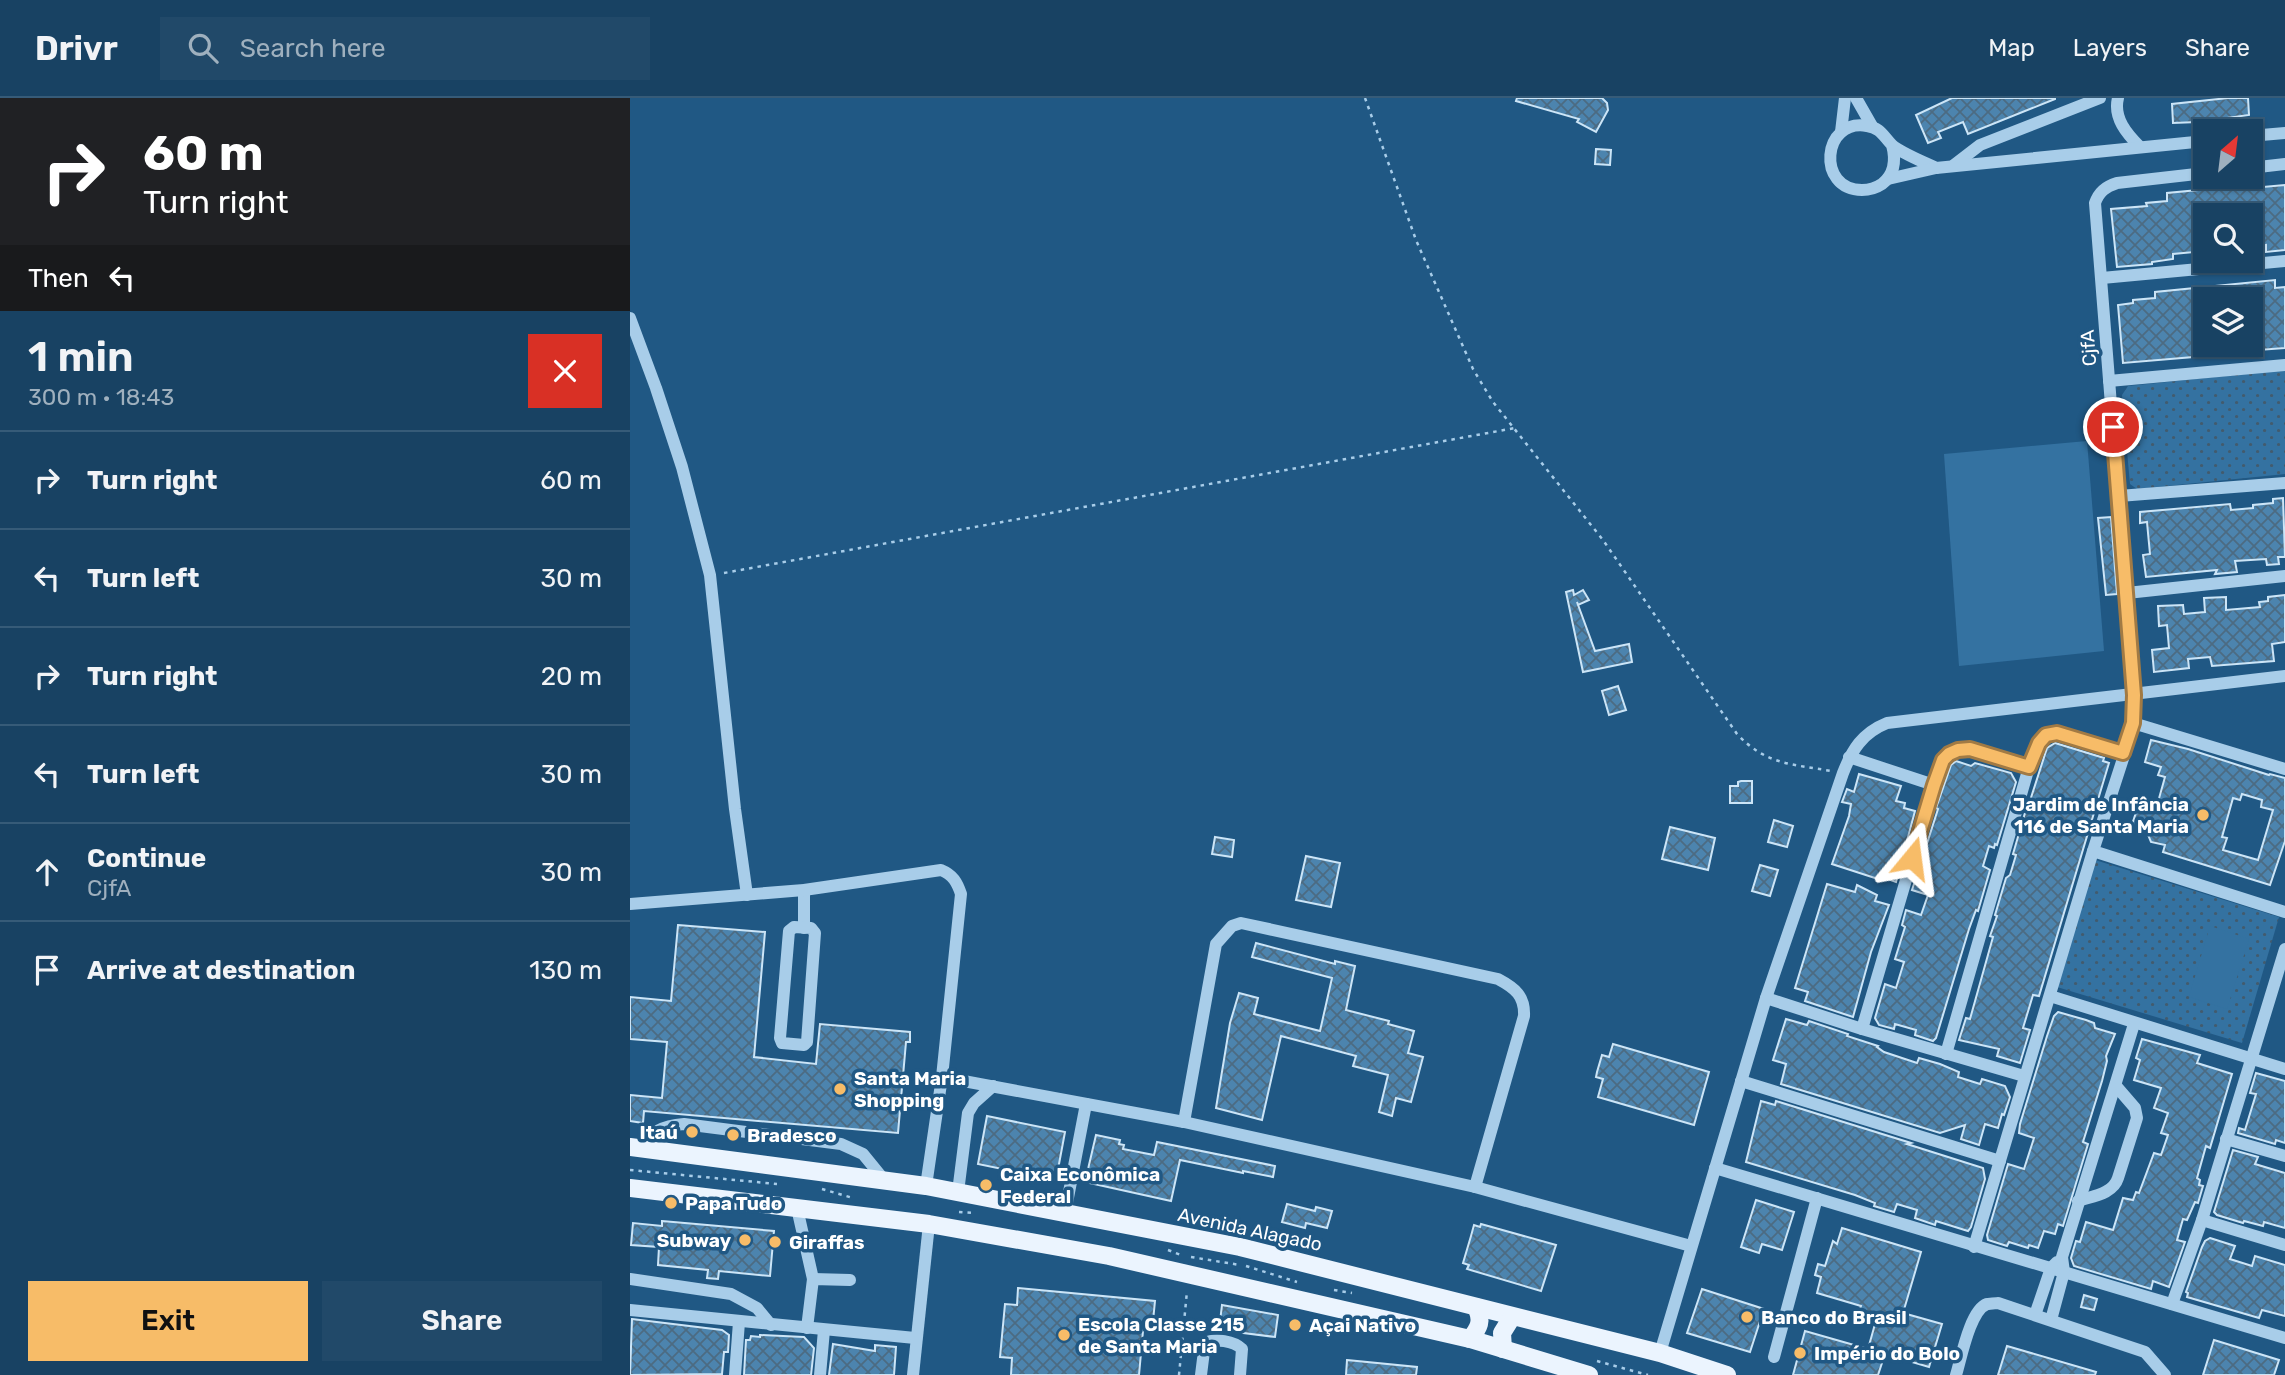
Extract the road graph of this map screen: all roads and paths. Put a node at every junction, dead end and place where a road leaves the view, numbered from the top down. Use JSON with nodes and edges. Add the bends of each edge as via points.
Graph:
{"nodes":[{"id":1,"x":1365,"y":98,"type":"edge"},
{"id":2,"x":1845,"y":98,"type":"edge"},
{"id":3,"x":1856,"y":98,"type":"edge"},
{"id":4,"x":2100,"y":98,"type":"edge"},
{"id":5,"x":2118,"y":98,"type":"edge"},
{"id":6,"x":1871,"y":126,"type":"junction"},
{"id":7,"x":1841,"y":132,"type":"junction"},
{"id":8,"x":2285,"y":133,"type":"edge"},
{"id":9,"x":2263,"y":135,"type":"edge"},
{"id":10,"x":2193,"y":142,"type":"edge"},
{"id":11,"x":1892,"y":145,"type":"junction"},
{"id":12,"x":2140,"y":147,"type":"junction"},
{"id":13,"x":2285,"y":164,"type":"edge"},
{"id":14,"x":1954,"y":166,"type":"junction"},
{"id":15,"x":2263,"y":167,"type":"edge"},
{"id":16,"x":1936,"y":168,"type":"junction"},
{"id":17,"x":2193,"y":174,"type":"edge"},
{"id":18,"x":1888,"y":179,"type":"junction"},
{"id":19,"x":2285,"y":261,"type":"edge"},
{"id":20,"x":2102,"y":278,"type":"junction"},
{"id":21,"x":630,"y":318,"type":"edge"},
{"id":22,"x":2285,"y":365,"type":"edge"},
{"id":23,"x":2109,"y":381,"type":"junction"},
{"id":24,"x":1515,"y":428,"type":"junction"},
{"id":25,"x":2285,"y":483,"type":"edge"},
{"id":26,"x":2119,"y":496,"type":"junction"},
{"id":27,"x":710,"y":575,"type":"junction"},
{"id":28,"x":2285,"y":576,"type":"edge"},
{"id":29,"x":2127,"y":593,"type":"junction"},
{"id":30,"x":2285,"y":676,"type":"edge"},
{"id":31,"x":2134,"y":695,"type":"junction"},
{"id":32,"x":2133,"y":723,"type":"junction"},
{"id":33,"x":2123,"y":753,"type":"junction"},
{"id":34,"x":1849,"y":757,"type":"junction"},
{"id":35,"x":2029,"y":767,"type":"junction"},
{"id":36,"x":2285,"y":769,"type":"edge"},
{"id":37,"x":1843,"y":774,"type":"junction"},
{"id":38,"x":1934,"y":785,"type":"junction"},
{"id":39,"x":2093,"y":851,"type":"junction"},
{"id":40,"x":804,"y":890,"type":"junction"},
{"id":41,"x":747,"y":895,"type":"junction"},
{"id":42,"x":630,"y":904,"type":"edge"},
{"id":43,"x":2285,"y":912,"type":"edge"},
{"id":44,"x":804,"y":928,"type":"junction"},
{"id":45,"x":2285,"y":949,"type":"edge"},
{"id":46,"x":2050,"y":996,"type":"junction"},
{"id":47,"x":1766,"y":998,"type":"junction"},
{"id":48,"x":2134,"y":1024,"type":"junction"},
{"id":49,"x":1862,"y":1029,"type":"junction"},
{"id":50,"x":1945,"y":1054,"type":"junction"},
{"id":51,"x":2250,"y":1059,"type":"junction"},
{"id":52,"x":2285,"y":1069,"type":"edge"},
{"id":53,"x":2024,"y":1076,"type":"junction"},
{"id":54,"x":943,"y":1077,"type":"junction"},
{"id":55,"x":1741,"y":1081,"type":"junction"},
{"id":56,"x":993,"y":1086,"type":"junction"},
{"id":57,"x":2116,"y":1086,"type":"junction"},
{"id":58,"x":1086,"y":1104,"type":"junction"},
{"id":59,"x":1184,"y":1122,"type":"junction"},
{"id":60,"x":2226,"y":1139,"type":"junction"},
{"id":61,"x":633,"y":1147,"type":"edge"},
{"id":62,"x":2285,"y":1156,"type":"edge"},
{"id":63,"x":2000,"y":1161,"type":"junction"},
{"id":64,"x":1715,"y":1168,"type":"junction"},
{"id":65,"x":885,"y":1181,"type":"junction"},
{"id":66,"x":926,"y":1186,"type":"junction"},
{"id":67,"x":1475,"y":1187,"type":"junction"},
{"id":68,"x":630,"y":1188,"type":"edge"},
{"id":69,"x":958,"y":1192,"type":"junction"},
{"id":70,"x":1816,"y":1198,"type":"junction"},
{"id":71,"x":2078,"y":1201,"type":"junction"},
{"id":72,"x":797,"y":1208,"type":"junction"},
{"id":73,"x":1065,"y":1213,"type":"junction"},
{"id":74,"x":2202,"y":1220,"type":"junction"},
{"id":75,"x":929,"y":1224,"type":"junction"},
{"id":76,"x":2285,"y":1245,"type":"edge"},
{"id":77,"x":1691,"y":1246,"type":"junction"},
{"id":78,"x":1974,"y":1247,"type":"junction"},
{"id":79,"x":2058,"y":1270,"type":"junction"},
{"id":80,"x":1189,"y":1275,"type":"junction"},
{"id":81,"x":630,"y":1279,"type":"edge"},
{"id":82,"x":813,"y":1279,"type":"junction"},
{"id":83,"x":850,"y":1280,"type":"dead end"},
{"id":84,"x":2172,"y":1304,"type":"junction"},
{"id":85,"x":1476,"y":1307,"type":"junction"},
{"id":86,"x":630,"y":1310,"type":"edge"},
{"id":87,"x":2035,"y":1315,"type":"junction"},
{"id":88,"x":1512,"y":1317,"type":"junction"},
{"id":89,"x":2050,"y":1320,"type":"junction"},
{"id":90,"x":739,"y":1322,"type":"junction"},
{"id":91,"x":771,"y":1325,"type":"junction"},
{"id":92,"x":807,"y":1328,"type":"junction"},
{"id":93,"x":824,"y":1330,"type":"junction"},
{"id":94,"x":915,"y":1338,"type":"junction"},
{"id":95,"x":2285,"y":1338,"type":"edge"},
{"id":96,"x":1470,"y":1339,"type":"junction"},
{"id":97,"x":1503,"y":1349,"type":"junction"},
{"id":98,"x":1660,"y":1353,"type":"junction"},
{"id":99,"x":1774,"y":1357,"type":"dead end"},
{"id":100,"x":735,"y":1375,"type":"edge"},
{"id":101,"x":820,"y":1375,"type":"edge"},
{"id":102,"x":913,"y":1375,"type":"edge"},
{"id":103,"x":1179,"y":1375,"type":"edge"},
{"id":104,"x":1201,"y":1375,"type":"edge"},
{"id":105,"x":1240,"y":1375,"type":"edge"},
{"id":106,"x":1589,"y":1375,"type":"edge"},
{"id":107,"x":1727,"y":1375,"type":"edge"},
{"id":108,"x":1956,"y":1375,"type":"edge"},
{"id":109,"x":2165,"y":1375,"type":"edge"}],
"edges":[{"from":1,"to":24,"type":"path","via":[[1416,240],[1473,369]]},
{"from":2,"to":7,"type":"street"},
{"from":3,"to":6,"type":"street"},
{"from":4,"to":14,"type":"street","via":[[1980,145]]},
{"from":5,"to":12,"type":"street","via":[[2122,126]]},
{"from":6,"to":7,"type":"street"},
{"from":6,"to":11,"type":"street"},
{"from":7,"to":18,"type":"street","via":[[1833,140],[1829,161],[1838,181],[1858,191]]},
{"from":8,"to":9,"type":"street"},
{"from":10,"to":12,"type":"street"},
{"from":11,"to":16,"type":"street"},
{"from":11,"to":18,"type":"street","via":[[1894,168]]},
{"from":12,"to":14,"type":"street"},
{"from":13,"to":15,"type":"street"},
{"from":14,"to":16,"type":"street"},
{"from":16,"to":18,"type":"street"},
{"from":17,"to":20,"type":"street","name":"CjfA","via":[[2117,183],[2098,194]]},
{"from":19,"to":20,"type":"street"},
{"from":20,"to":23,"type":"street","name":"CjfA"},
{"from":21,"to":27,"type":"street","via":[[682,467]]},
{"from":22,"to":23,"type":"street"},
{"from":23,"to":26,"type":"street","name":"CjfA"},
{"from":24,"to":27,"type":"path"},
{"from":24,"to":37,"type":"path","via":[[1603,540],[1744,742],[1779,762]]},
{"from":25,"to":26,"type":"street"},
{"from":26,"to":29,"type":"street","name":"CjfA"},
{"from":27,"to":41,"type":"street"},
{"from":28,"to":29,"type":"street"},
{"from":29,"to":31,"type":"street","name":"CjfA"},
{"from":30,"to":31,"type":"street"},
{"from":31,"to":32,"type":"street","name":"CjfA"},
{"from":31,"to":34,"type":"street","via":[[1886,723],[1873,728]]},
{"from":32,"to":33,"type":"street","name":"CjfA"},
{"from":32,"to":36,"type":"street"},
{"from":33,"to":35,"type":"street","via":[[2057,733],[2046,735],[2039,743]]},
{"from":33,"to":39,"type":"street","name":"CjfA"},
{"from":34,"to":37,"type":"street"},
{"from":34,"to":38,"type":"street"},
{"from":35,"to":38,"type":"street","via":[[1970,749],[1958,750],[1943,760]]},
{"from":35,"to":50,"type":"street"},
{"from":37,"to":47,"type":"street"},
{"from":38,"to":49,"type":"street"},
{"from":39,"to":43,"type":"street"},
{"from":39,"to":46,"type":"street","name":"CjfA"},
{"from":40,"to":41,"type":"street"},
{"from":40,"to":44,"type":"street"},
{"from":40,"to":54,"type":"street","via":[[941,870],[958,883],[961,894]]},
{"from":41,"to":42,"type":"street"},
{"from":44,"to":44,"type":"street","via":[[794,926],[789,931],[782,1043],[807,1042],[815,933]]},
{"from":45,"to":51,"type":"street"},
{"from":46,"to":48,"type":"street"},
{"from":46,"to":53,"type":"street","name":"CjfA"},
{"from":47,"to":49,"type":"street"},
{"from":47,"to":55,"type":"street"},
{"from":48,"to":51,"type":"street"},
{"from":48,"to":57,"type":"street"},
{"from":49,"to":50,"type":"street"},
{"from":50,"to":53,"type":"street"},
{"from":51,"to":52,"type":"street"},
{"from":51,"to":60,"type":"street"},
{"from":53,"to":63,"type":"street","name":"CjfA"},
{"from":54,"to":56,"type":"street"},
{"from":54,"to":66,"type":"street"},
{"from":55,"to":63,"type":"street"},
{"from":55,"to":64,"type":"street"},
{"from":56,"to":58,"type":"street"},
{"from":56,"to":69,"type":"street","via":[[968,1113]]},
{"from":57,"to":71,"type":"street"},
{"from":57,"to":71,"type":"street","via":[[2137,1118],[2119,1178],[2108,1191]]},
{"from":58,"to":59,"type":"street"},
{"from":58,"to":73,"type":"street"},
{"from":59,"to":67,"type":"street"},
{"from":59,"to":67,"type":"street","via":[[1216,944],[1232,926],[1241,923],[1498,979],[1520,996],[1524,1016]]},
{"from":60,"to":62,"type":"street"},
{"from":60,"to":74,"type":"street"},
{"from":61,"to":65,"type":"main road","name":"Avenida Alagado"},
{"from":61,"to":65,"type":"street","via":[[666,1126],[684,1124],[842,1144],[863,1154]]},
{"from":63,"to":78,"type":"street","name":"CjfA"},
{"from":64,"to":70,"type":"street"},
{"from":64,"to":77,"type":"street"},
{"from":65,"to":66,"type":"main road","name":"Avenida Alagado"},
{"from":66,"to":69,"type":"main road","name":"Avenida Alagado"},
{"from":67,"to":77,"type":"street"},
{"from":68,"to":72,"type":"main road"},
{"from":69,"to":73,"type":"main road","name":"Avenida Alagado"},
{"from":70,"to":78,"type":"street"},
{"from":70,"to":99,"type":"street"},
{"from":71,"to":79,"type":"street"},
{"from":72,"to":75,"type":"main road"},
{"from":72,"to":82,"type":"street"},
{"from":73,"to":85,"type":"main road","name":"Avenida Alagado","via":[[1240,1247]]},
{"from":74,"to":76,"type":"street"},
{"from":74,"to":84,"type":"street"},
{"from":75,"to":80,"type":"main road"},
{"from":75,"to":94,"type":"street"},
{"from":77,"to":98,"type":"street"},
{"from":78,"to":79,"type":"street"},
{"from":79,"to":84,"type":"street"},
{"from":79,"to":87,"type":"street"},
{"from":79,"to":89,"type":"street"},
{"from":80,"to":96,"type":"main road"},
{"from":80,"to":103,"type":"path"},
{"from":81,"to":91,"type":"street","via":[[731,1293],[757,1308]]},
{"from":82,"to":83,"type":"street"},
{"from":82,"to":92,"type":"street"},
{"from":84,"to":95,"type":"street"},
{"from":85,"to":88,"type":"main road","name":"Avenida Alagado"},
{"from":85,"to":96,"type":"main road","via":[[1480,1324]]},
{"from":86,"to":90,"type":"street"},
{"from":87,"to":89,"type":"street"},
{"from":87,"to":108,"type":"street","via":[[1998,1303],[1980,1308]]},
{"from":88,"to":97,"type":"main road","via":[[1502,1333]]},
{"from":88,"to":98,"type":"main road","name":"Avenida Alagado"},
{"from":89,"to":109,"type":"street","via":[[2145,1352]]},
{"from":90,"to":91,"type":"street"},
{"from":90,"to":100,"type":"street"},
{"from":91,"to":92,"type":"street"},
{"from":92,"to":93,"type":"street"},
{"from":93,"to":94,"type":"street"},
{"from":93,"to":101,"type":"street"},
{"from":94,"to":102,"type":"street"},
{"from":96,"to":97,"type":"main road"},
{"from":97,"to":106,"type":"main road"},
{"from":98,"to":107,"type":"main road","name":"Avenida Alagado"},
{"from":104,"to":105,"type":"street","via":[[1203,1348],[1210,1340],[1235,1343],[1242,1349]]}]}
